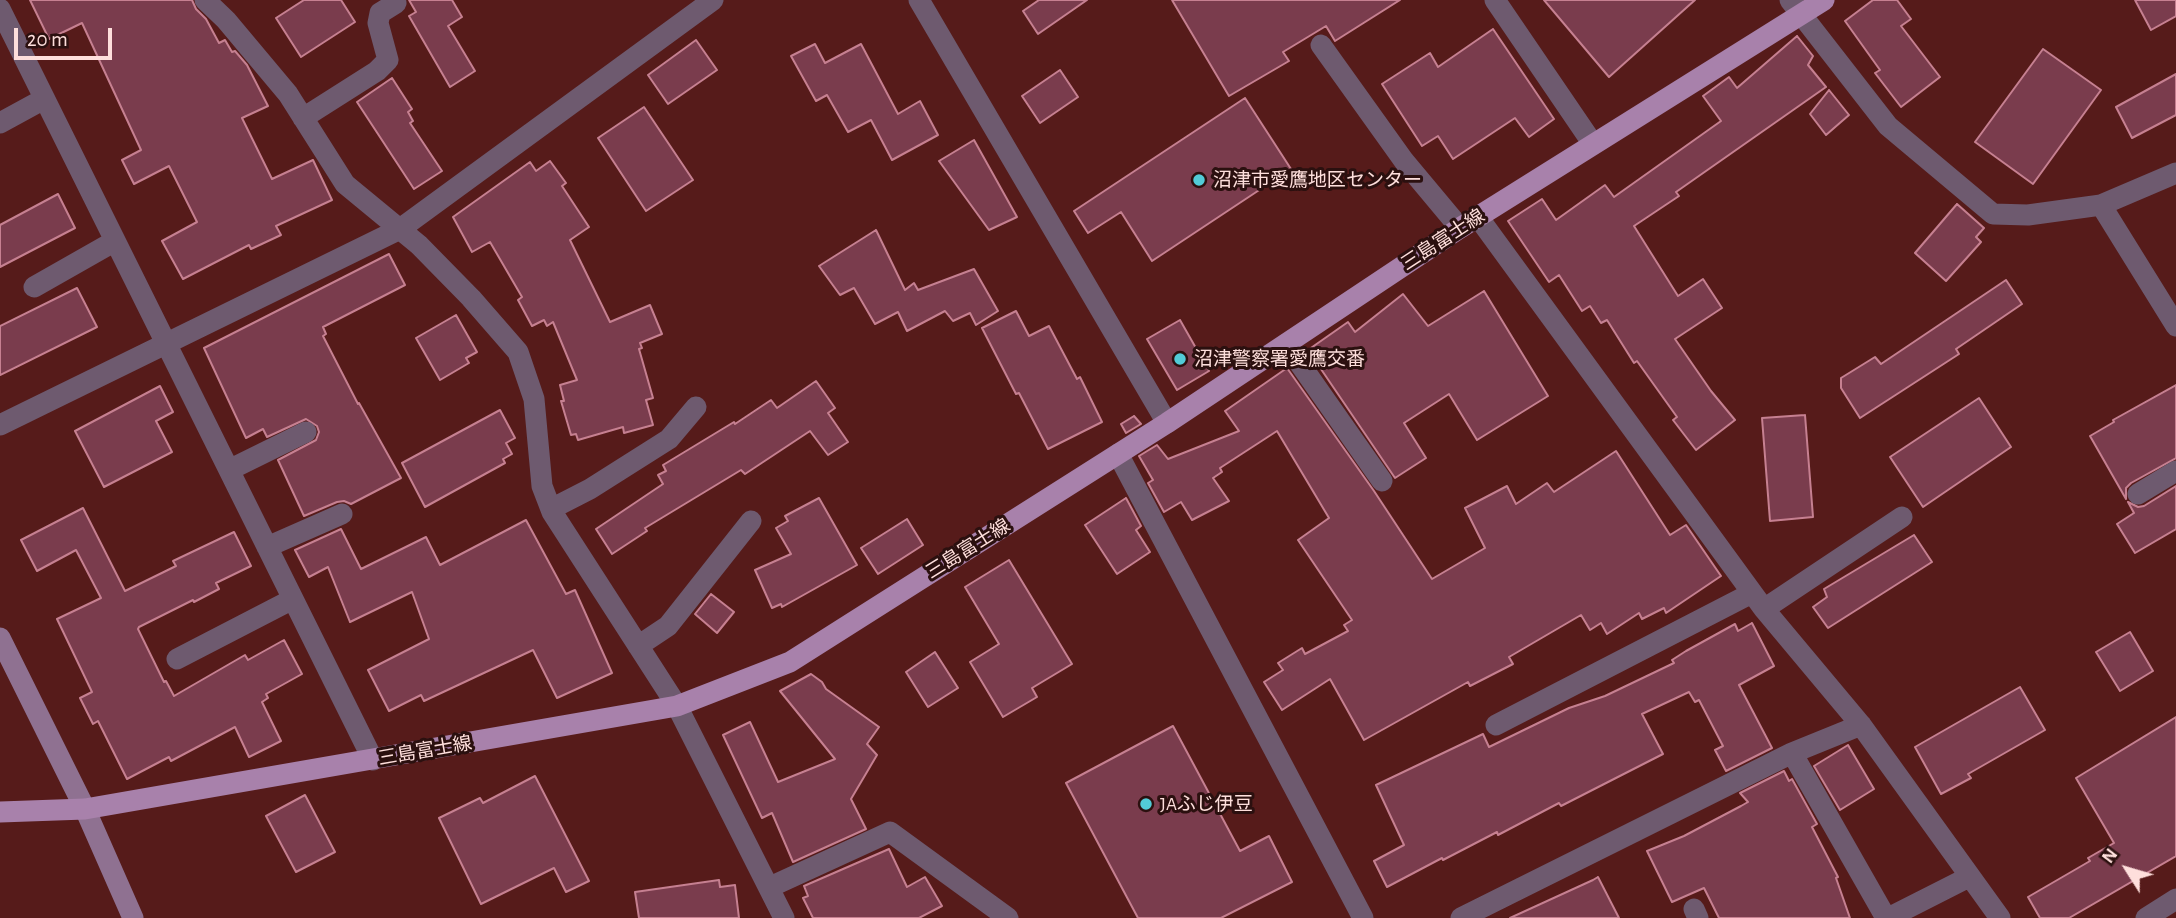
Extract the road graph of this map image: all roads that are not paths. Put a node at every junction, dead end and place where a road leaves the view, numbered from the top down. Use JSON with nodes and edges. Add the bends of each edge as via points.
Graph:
{"nodes":[{"id":1,"x":205,"y":0,"type":"edge"},
{"id":2,"x":713,"y":0,"type":"edge"},
{"id":3,"x":919,"y":0,"type":"edge"},
{"id":4,"x":1495,"y":0,"type":"edge"},
{"id":5,"x":1824,"y":0,"type":"edge"},
{"id":6,"x":396,"y":3,"type":"dead end"},
{"id":7,"x":1795,"y":7,"type":"edge"},
{"id":8,"x":0,"y":9,"type":"edge"},
{"id":9,"x":1321,"y":45,"type":"dead end"},
{"id":10,"x":44,"y":99,"type":"junction"},
{"id":11,"x":303,"y":118,"type":"junction"},
{"id":12,"x":0,"y":123,"type":"edge"},
{"id":13,"x":1593,"y":144,"type":"junction"},
{"id":14,"x":2176,"y":173,"type":"edge"},
{"id":15,"x":2101,"y":205,"type":"junction"},
{"id":16,"x":1469,"y":222,"type":"junction"},
{"id":17,"x":400,"y":229,"type":"junction"},
{"id":18,"x":115,"y":241,"type":"junction"},
{"id":19,"x":34,"y":287,"type":"dead end"},
{"id":20,"x":2176,"y":326,"type":"edge"},
{"id":21,"x":166,"y":344,"type":"junction"},
{"id":22,"x":1286,"y":344,"type":"junction"},
{"id":23,"x":696,"y":407,"type":"dead end"},
{"id":24,"x":1167,"y":423,"type":"junction"},
{"id":25,"x":0,"y":425,"type":"edge"},
{"id":26,"x":306,"y":432,"type":"dead end"},
{"id":27,"x":1118,"y":454,"type":"junction"},
{"id":28,"x":229,"y":470,"type":"junction"},
{"id":29,"x":2176,"y":471,"type":"edge"},
{"id":30,"x":1382,"y":481,"type":"dead end"},
{"id":31,"x":2138,"y":494,"type":"dead end"},
{"id":32,"x":551,"y":509,"type":"junction"},
{"id":33,"x":342,"y":514,"type":"dead end"},
{"id":34,"x":1902,"y":517,"type":"dead end"},
{"id":35,"x":751,"y":521,"type":"dead end"},
{"id":36,"x":267,"y":547,"type":"junction"},
{"id":37,"x":293,"y":599,"type":"junction"},
{"id":38,"x":1758,"y":601,"type":"junction"},
{"id":39,"x":0,"y":638,"type":"edge"},
{"id":40,"x":638,"y":646,"type":"junction"},
{"id":41,"x":177,"y":659,"type":"dead end"},
{"id":42,"x":677,"y":706,"type":"junction"},
{"id":43,"x":1496,"y":725,"type":"dead end"},
{"id":44,"x":1861,"y":725,"type":"junction"},
{"id":45,"x":1792,"y":753,"type":"junction"},
{"id":46,"x":373,"y":760,"type":"junction"},
{"id":47,"x":85,"y":809,"type":"junction"},
{"id":48,"x":0,"y":812,"type":"edge"},
{"id":49,"x":1969,"y":877,"type":"junction"},
{"id":50,"x":770,"y":887,"type":"junction"},
{"id":51,"x":2176,"y":899,"type":"edge"},
{"id":52,"x":133,"y":918,"type":"edge"},
{"id":53,"x":784,"y":918,"type":"edge"},
{"id":54,"x":1008,"y":918,"type":"edge"},
{"id":55,"x":1363,"y":918,"type":"edge"},
{"id":56,"x":1461,"y":918,"type":"edge"},
{"id":57,"x":1887,"y":918,"type":"edge"},
{"id":58,"x":2000,"y":918,"type":"edge"},
{"id":59,"x":2146,"y":918,"type":"edge"}],
"edges":[{"from":1,"to":11,"type":"street","via":[[288,94]]},
{"from":2,"to":17,"type":"street"},
{"from":3,"to":24,"type":"street"},
{"from":4,"to":13,"type":"street"},
{"from":5,"to":7,"type":"main road","name":"三島富士線"},
{"from":6,"to":11,"type":"street","via":[[380,13],[378,23],[388,60]]},
{"from":7,"to":13,"type":"main road","name":"三島富士線"},
{"from":7,"to":15,"type":"street","via":[[1888,126],[1993,214],[2028,215]]},
{"from":8,"to":10,"type":"street"},
{"from":9,"to":16,"type":"street","via":[[1404,161]]},
{"from":10,"to":12,"type":"street"},
{"from":10,"to":18,"type":"street"},
{"from":11,"to":17,"type":"street","via":[[345,184]]},
{"from":13,"to":16,"type":"main road","name":"三島富士線"},
{"from":14,"to":15,"type":"street"},
{"from":15,"to":20,"type":"street"},
{"from":16,"to":22,"type":"main road","name":"三島富士線"},
{"from":16,"to":38,"type":"street"},
{"from":17,"to":21,"type":"street"},
{"from":17,"to":32,"type":"street","via":[[519,352],[534,399],[542,486]]},
{"from":18,"to":19,"type":"street"},
{"from":18,"to":21,"type":"street"},
{"from":21,"to":25,"type":"street"},
{"from":21,"to":28,"type":"street"},
{"from":22,"to":24,"type":"main road","name":"三島富士線"},
{"from":22,"to":30,"type":"street"},
{"from":23,"to":32,"type":"street","via":[[669,439]]},
{"from":24,"to":27,"type":"main road","name":"三島富士線"},
{"from":26,"to":28,"type":"street"},
{"from":27,"to":42,"type":"main road","name":"三島富士線","via":[[790,662]]},
{"from":27,"to":55,"type":"street"},
{"from":28,"to":36,"type":"street"},
{"from":29,"to":31,"type":"street"},
{"from":32,"to":40,"type":"street"},
{"from":33,"to":36,"type":"street"},
{"from":34,"to":38,"type":"street"},
{"from":35,"to":40,"type":"street","via":[[668,626]]},
{"from":36,"to":37,"type":"street"},
{"from":37,"to":41,"type":"street"},
{"from":37,"to":46,"type":"street"},
{"from":38,"to":43,"type":"street"},
{"from":38,"to":44,"type":"street"},
{"from":39,"to":47,"type":"street"},
{"from":40,"to":42,"type":"street"},
{"from":42,"to":46,"type":"main road","name":"三島富士線"},
{"from":42,"to":50,"type":"street"},
{"from":44,"to":45,"type":"street"},
{"from":44,"to":49,"type":"street"},
{"from":45,"to":56,"type":"street"},
{"from":45,"to":57,"type":"street"},
{"from":46,"to":47,"type":"main road","name":"三島富士線"},
{"from":47,"to":48,"type":"main road","name":"三島富士線"},
{"from":47,"to":52,"type":"street"},
{"from":49,"to":57,"type":"street"},
{"from":49,"to":58,"type":"street"},
{"from":50,"to":53,"type":"street"},
{"from":50,"to":54,"type":"street","via":[[890,832]]},
{"from":51,"to":59,"type":"street"}]}
